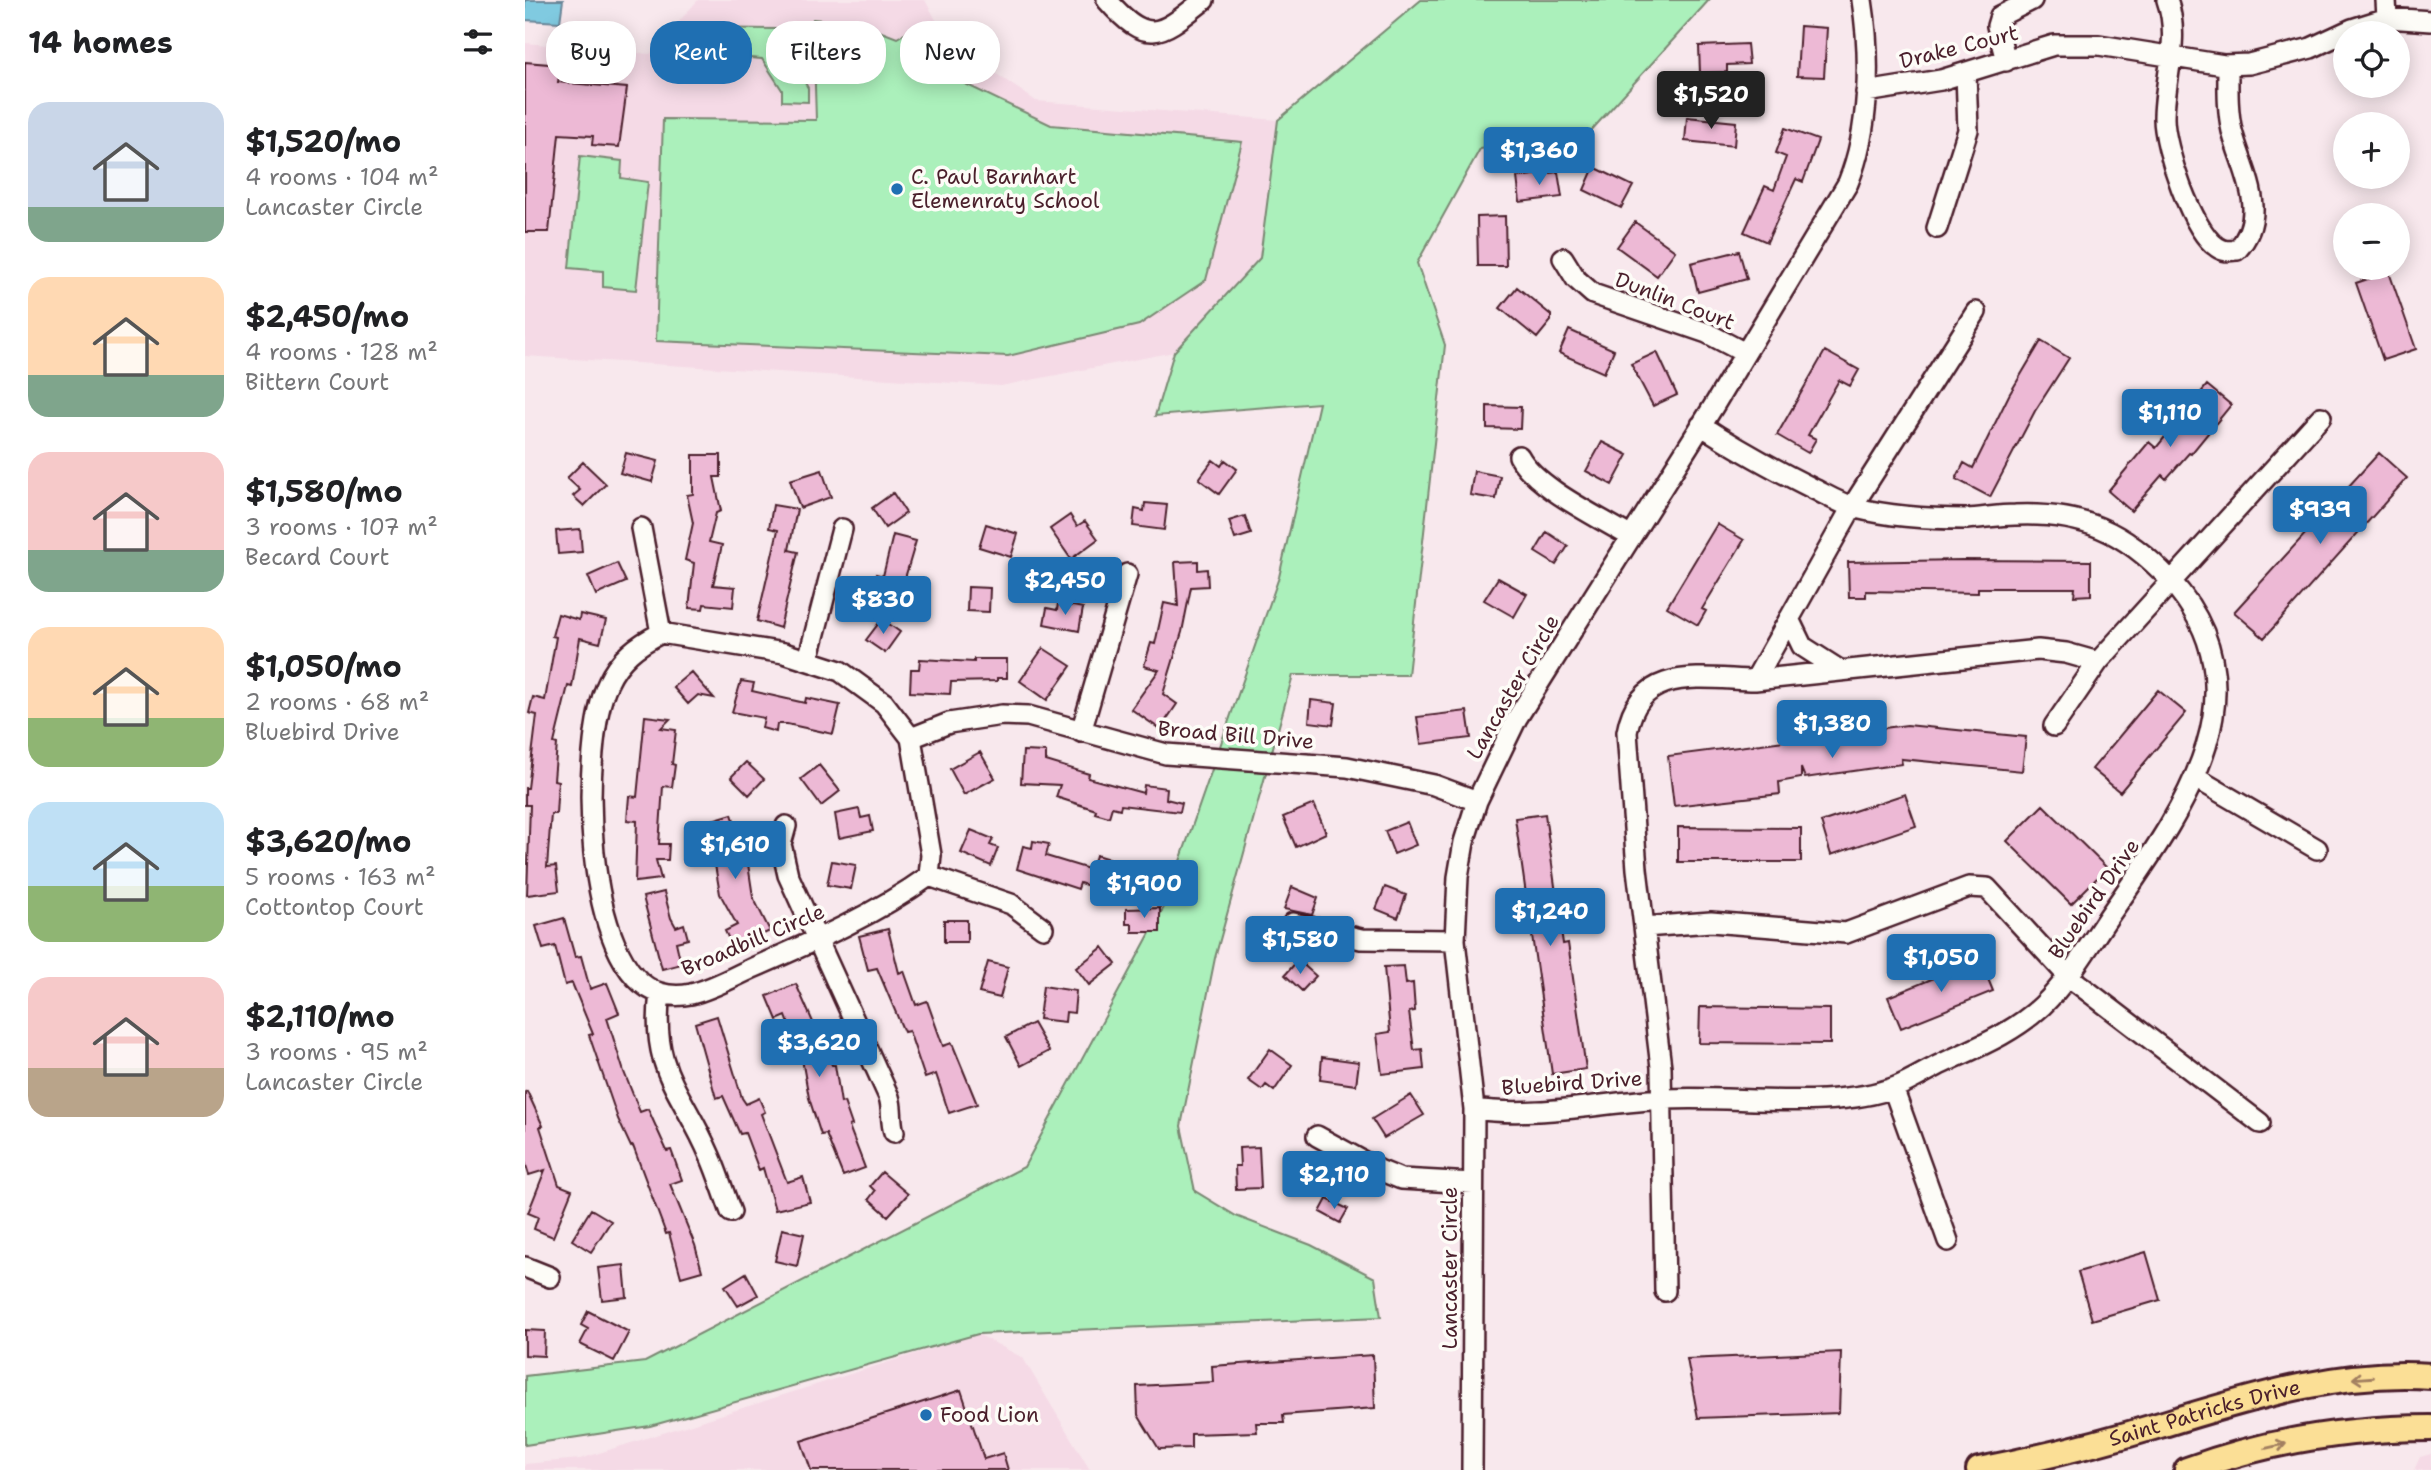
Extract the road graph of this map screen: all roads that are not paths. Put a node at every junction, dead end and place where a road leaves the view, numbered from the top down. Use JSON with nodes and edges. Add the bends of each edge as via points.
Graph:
{"nodes":[{"id":1,"x":1107,"y":0,"type":"edge"},
{"id":2,"x":1204,"y":0,"type":"edge"},
{"id":3,"x":1862,"y":0,"type":"edge"},
{"id":4,"x":2032,"y":0,"type":"edge"},
{"id":5,"x":2167,"y":0,"type":"edge"},
{"id":6,"x":2387,"y":9,"type":"edge"},
{"id":7,"x":2431,"y":21,"type":"edge"},
{"id":8,"x":2172,"y":55,"type":"junction"},
{"id":9,"x":2006,"y":61,"type":"junction"},
{"id":10,"x":2228,"y":65,"type":"junction"},
{"id":11,"x":1966,"y":73,"type":"junction"},
{"id":12,"x":1866,"y":92,"type":"junction"},
{"id":13,"x":1937,"y":228,"type":"dead end"},
{"id":14,"x":1563,"y":258,"type":"dead end"},
{"id":15,"x":1976,"y":312,"type":"dead end"},
{"id":16,"x":1745,"y":353,"type":"junction"},
{"id":17,"x":2321,"y":417,"type":"dead end"},
{"id":18,"x":1701,"y":425,"type":"junction"},
{"id":19,"x":1519,"y":456,"type":"dead end"},
{"id":20,"x":1852,"y":507,"type":"junction"},
{"id":21,"x":641,"y":528,"type":"dead end"},
{"id":22,"x":842,"y":529,"type":"dead end"},
{"id":23,"x":1631,"y":537,"type":"junction"},
{"id":24,"x":1127,"y":574,"type":"dead end"},
{"id":25,"x":2170,"y":580,"type":"junction"},
{"id":26,"x":1789,"y":620,"type":"junction"},
{"id":27,"x":661,"y":633,"type":"junction"},
{"id":28,"x":808,"y":660,"type":"junction"},
{"id":29,"x":2098,"y":662,"type":"junction"},
{"id":30,"x":1838,"y":669,"type":"junction"},
{"id":31,"x":1755,"y":680,"type":"junction"},
{"id":32,"x":2054,"y":726,"type":"dead end"},
{"id":33,"x":1081,"y":732,"type":"junction"},
{"id":34,"x":911,"y":738,"type":"junction"},
{"id":35,"x":2196,"y":778,"type":"junction"},
{"id":36,"x":1477,"y":801,"type":"junction"},
{"id":37,"x":786,"y":826,"type":"dead end"},
{"id":38,"x":2317,"y":849,"type":"dead end"},
{"id":39,"x":929,"y":876,"type":"junction"},
{"id":40,"x":1293,"y":923,"type":"dead end"},
{"id":41,"x":1644,"y":927,"type":"junction"},
{"id":42,"x":1043,"y":928,"type":"dead end"},
{"id":43,"x":1455,"y":940,"type":"junction"},
{"id":44,"x":815,"y":941,"type":"junction"},
{"id":45,"x":2068,"y":976,"type":"junction"},
{"id":46,"x":660,"y":993,"type":"junction"},
{"id":47,"x":1893,"y":1088,"type":"junction"},
{"id":48,"x":1662,"y":1099,"type":"junction"},
{"id":49,"x":1474,"y":1109,"type":"junction"},
{"id":50,"x":2260,"y":1123,"type":"dead end"},
{"id":51,"x":894,"y":1132,"type":"dead end"},
{"id":52,"x":1317,"y":1136,"type":"dead end"},
{"id":53,"x":1473,"y":1182,"type":"junction"},
{"id":54,"x":731,"y":1212,"type":"dead end"},
{"id":55,"x":1948,"y":1241,"type":"dead end"},
{"id":56,"x":525,"y":1267,"type":"edge"},
{"id":57,"x":550,"y":1277,"type":"dead end"},
{"id":58,"x":1665,"y":1292,"type":"dead end"},
{"id":59,"x":2431,"y":1376,"type":"edge"},
{"id":60,"x":2431,"y":1428,"type":"edge"},
{"id":61,"x":2019,"y":1466,"type":"edge"},
{"id":62,"x":1472,"y":1470,"type":"edge"},
{"id":63,"x":1979,"y":1470,"type":"edge"},
{"id":64,"x":2187,"y":1470,"type":"edge"}],
"edges":[{"from":1,"to":2,"type":"street","via":[[1133,26],[1153,31],[1166,29]]},
{"from":3,"to":12,"type":"street","name":"Lancaster Circle"},
{"from":4,"to":9,"type":"street","via":[[2000,16],[1997,26]]},
{"from":5,"to":8,"type":"street","via":[[2173,22]]},
{"from":6,"to":7,"type":"street","name":"Drake Court"},
{"from":6,"to":10,"type":"street","name":"Drake Court","via":[[2280,57]]},
{"from":8,"to":9,"type":"street","name":"Drake Court","via":[[2069,43]]},
{"from":8,"to":10,"type":"street","name":"Drake Court"},
{"from":8,"to":10,"type":"street","via":[[2166,131],[2180,182],[2200,228],[2227,252],[2244,243],[2255,204],[2230,118]]},
{"from":9,"to":11,"type":"street","name":"Drake Court"},
{"from":11,"to":12,"type":"street","name":"Drake Court"},
{"from":11,"to":13,"type":"street","via":[[1968,130]]},
{"from":12,"to":16,"type":"street","name":"Lancaster Circle","via":[[1848,183]]},
{"from":14,"to":16,"type":"street","name":"Dunlin Court","via":[[1576,279],[1593,293],[1707,333]]},
{"from":15,"to":20,"type":"street"},
{"from":16,"to":18,"type":"street","name":"Lancaster Circle"},
{"from":17,"to":25,"type":"street"},
{"from":18,"to":20,"type":"street","name":"Bluebird Drive"},
{"from":18,"to":23,"type":"street","name":"Lancaster Circle"},
{"from":19,"to":23,"type":"street","via":[[1525,467],[1551,487]]},
{"from":20,"to":25,"type":"street","name":"Bluebird Drive","via":[[1911,517],[2077,518],[2118,536]]},
{"from":20,"to":26,"type":"street"},
{"from":21,"to":27,"type":"street"},
{"from":22,"to":28,"type":"street"},
{"from":23,"to":36,"type":"street","name":"Lancaster Circle","via":[[1517,718]]},
{"from":24,"to":33,"type":"street"},
{"from":25,"to":29,"type":"street"},
{"from":25,"to":35,"type":"street","name":"Bluebird Drive","via":[[2204,634],[2211,664],[2213,727]]},
{"from":26,"to":30,"type":"street","via":[[1802,646]]},
{"from":26,"to":31,"type":"street"},
{"from":27,"to":28,"type":"street"},
{"from":27,"to":46,"type":"street","name":"Broadbill Circle","via":[[625,656],[607,684],[599,705],[590,797],[593,852],[609,930],[618,954],[634,976]]},
{"from":28,"to":34,"type":"street","via":[[860,684],[884,704]]},
{"from":29,"to":30,"type":"street","via":[[2038,650]]},
{"from":29,"to":32,"type":"street"},
{"from":30,"to":31,"type":"street"},
{"from":31,"to":41,"type":"street","via":[[1680,678],[1649,690],[1634,704],[1627,732]]},
{"from":33,"to":34,"type":"street","name":"Broad Bill Drive","via":[[1027,716],[1002,715],[949,723]]},
{"from":33,"to":36,"type":"street","name":"Broad Bill Drive","via":[[1165,754],[1347,767],[1434,785]]},
{"from":34,"to":39,"type":"street","via":[[931,855]]},
{"from":35,"to":38,"type":"street"},
{"from":35,"to":45,"type":"street","name":"Bluebird Drive","via":[[2158,849]]},
{"from":36,"to":43,"type":"street","name":"Lancaster Circle","via":[[1458,877]]},
{"from":37,"to":44,"type":"street","via":[[781,844],[784,861]]},
{"from":39,"to":42,"type":"street","via":[[1011,904]]},
{"from":39,"to":44,"type":"street","name":"Broadbill Circle"},
{"from":40,"to":43,"type":"street","via":[[1361,939]]},
{"from":41,"to":45,"type":"street","via":[[1711,922],[1846,933],[1969,887],[1987,888]]},
{"from":41,"to":48,"type":"street"},
{"from":43,"to":49,"type":"street","name":"Lancaster Circle"},
{"from":44,"to":46,"type":"street","name":"Broadbill Circle","via":[[691,994]]},
{"from":44,"to":51,"type":"street","via":[[889,1097]]},
{"from":45,"to":47,"type":"street","name":"Bluebird Drive","via":[[2016,1027]]},
{"from":45,"to":50,"type":"street"},
{"from":46,"to":54,"type":"street","via":[[657,1035],[663,1062],[710,1155]]},
{"from":47,"to":48,"type":"street","name":"Bluebird Drive","via":[[1809,1100]]},
{"from":47,"to":55,"type":"street"},
{"from":48,"to":49,"type":"street","name":"Bluebird Drive","via":[[1553,1111]]},
{"from":48,"to":58,"type":"street"},
{"from":49,"to":53,"type":"street","name":"Lancaster Circle"},
{"from":52,"to":53,"type":"street","via":[[1401,1179]]},
{"from":53,"to":62,"type":"street","name":"Lancaster Circle"},
{"from":56,"to":57,"type":"street"},
{"from":59,"to":61,"type":"main road","name":"Saint Patricks Drive","one_way":true,"via":[[2339,1380],[2272,1393]]},
{"from":64,"to":60,"type":"main road","one_way":true,"via":[[2338,1432]]},
{"from":61,"to":63,"type":"main road","name":"Saint Patricks Drive"}]}
